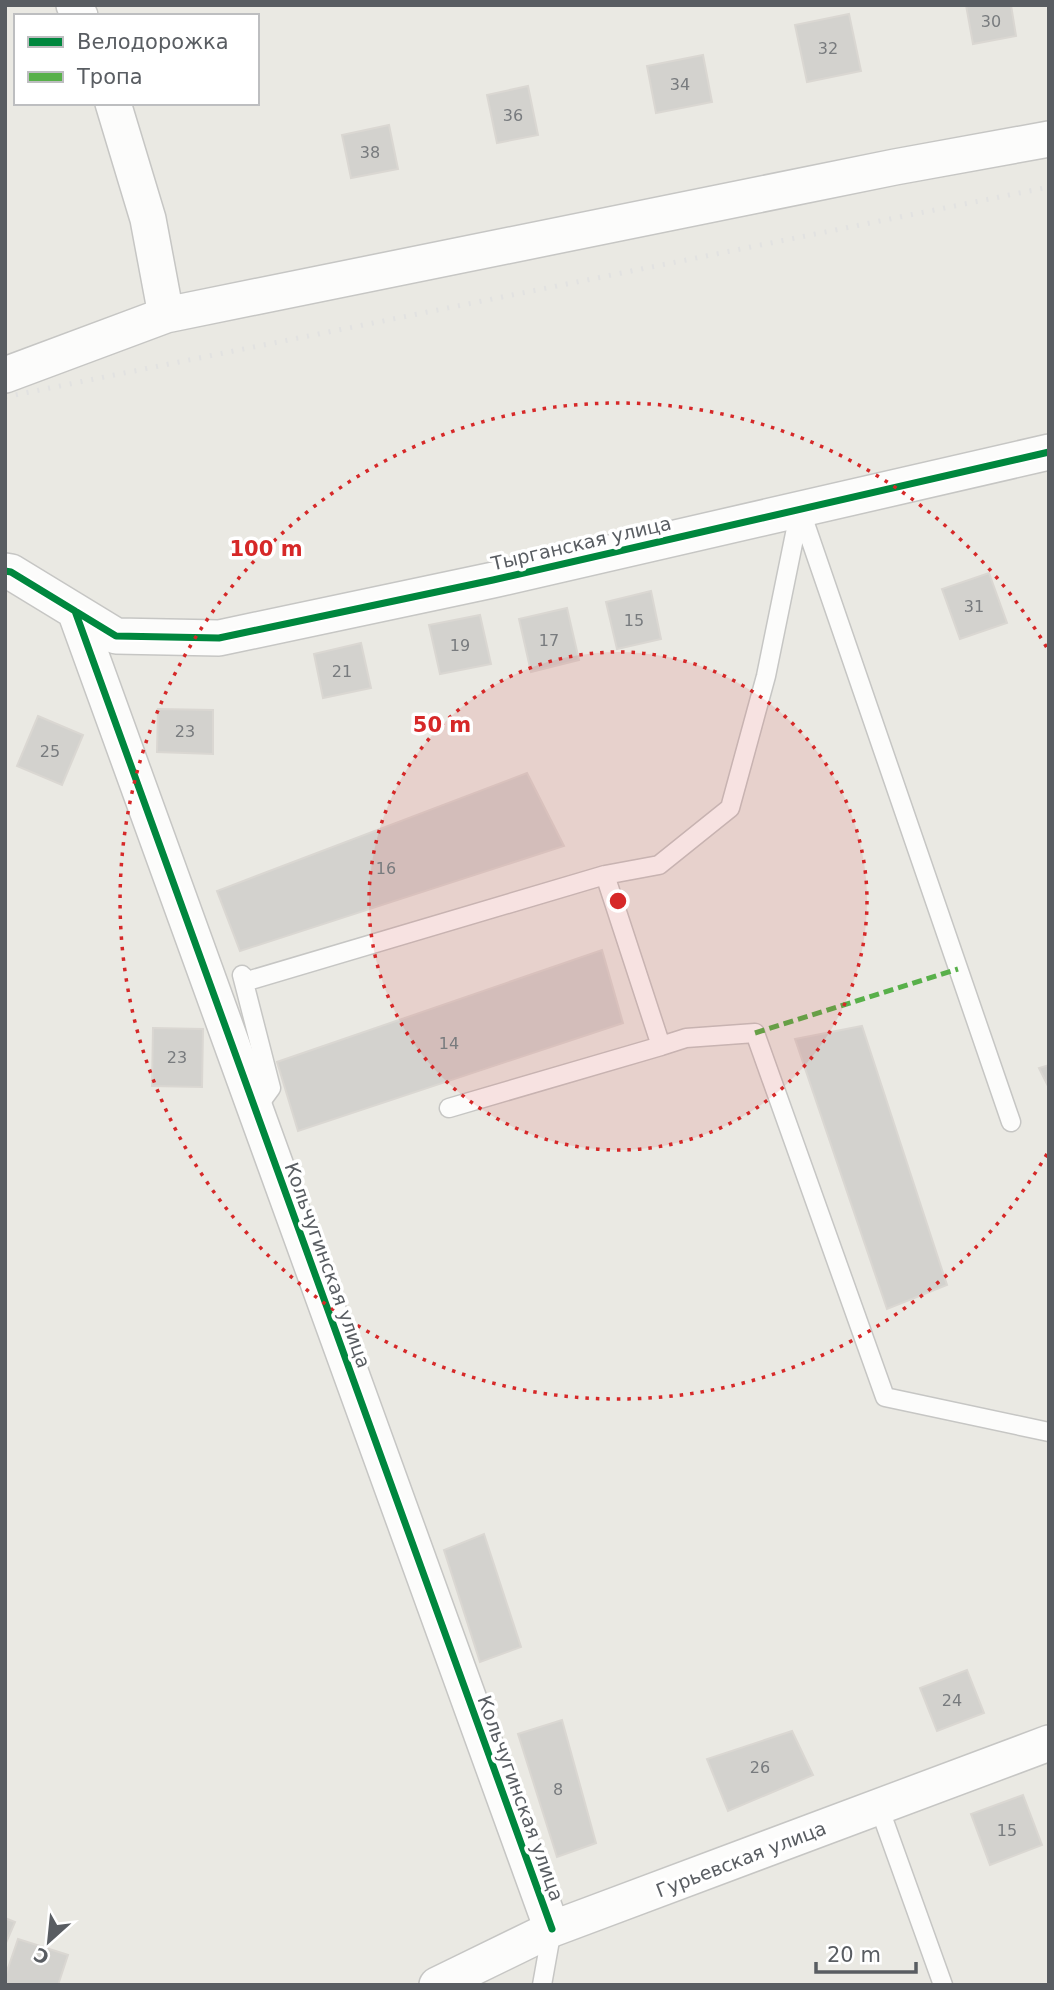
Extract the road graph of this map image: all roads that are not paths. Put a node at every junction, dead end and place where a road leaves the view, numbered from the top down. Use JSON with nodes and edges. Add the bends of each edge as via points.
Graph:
{"nodes":[{"id":1,"x":114,"y":105,"type":"edge"},
{"id":2,"x":1049,"y":139,"type":"edge"},
{"id":3,"x":166,"y":315,"type":"junction"},
{"id":4,"x":5,"y":375,"type":"edge"},
{"id":5,"x":1049,"y":452,"type":"edge"},
{"id":6,"x":800,"y":509,"type":"junction"},
{"id":7,"x":5,"y":571,"type":"edge"},
{"id":8,"x":75,"y":611,"type":"junction"},
{"id":9,"x":605,"y":875,"type":"junction"},
{"id":10,"x":661,"y":1046,"type":"junction"},
{"id":11,"x":449,"y":1108,"type":"dead end"},
{"id":12,"x":256,"y":1110,"type":"junction"},
{"id":13,"x":1011,"y":1122,"type":"dead end"},
{"id":14,"x":1049,"y":1432,"type":"edge"},
{"id":15,"x":1049,"y":1743,"type":"edge"},
{"id":16,"x":879,"y":1807,"type":"junction"},
{"id":17,"x":552,"y":1929,"type":"junction"},
{"id":18,"x":437,"y":1985,"type":"edge"},
{"id":19,"x":542,"y":1985,"type":"edge"},
{"id":20,"x":943,"y":1985,"type":"edge"}],
"edges":[{"from":1,"to":3,"type":"street","via":[[148,219]]},
{"from":2,"to":3,"type":"street"},
{"from":3,"to":4,"type":"street"},
{"from":5,"to":6,"type":"street","name":"Тырганская улица"},
{"from":6,"to":8,"type":"street","name":"Тырганская улица","via":[[219,638],[116,636]]},
{"from":6,"to":9,"type":"lane","via":[[766,676],[730,807],[659,865]]},
{"from":6,"to":13,"type":"lane"},
{"from":7,"to":8,"type":"street"},
{"from":8,"to":12,"type":"street","name":"Кольчугинская улица"},
{"from":9,"to":10,"type":"lane"},
{"from":9,"to":12,"type":"lane","via":[[243,978],[271,1088]]},
{"from":10,"to":11,"type":"lane"},
{"from":10,"to":14,"type":"lane","via":[[686,1038],[755,1033],[885,1397]]},
{"from":12,"to":17,"type":"street","name":"Кольчугинская улица"},
{"from":15,"to":16,"type":"street","name":"Гурьевская улица"},
{"from":16,"to":17,"type":"street","name":"Гурьевская улица"},
{"from":16,"to":20,"type":"lane"},
{"from":17,"to":18,"type":"street","name":"Гурьевская улица"},
{"from":17,"to":19,"type":"lane"}]}
